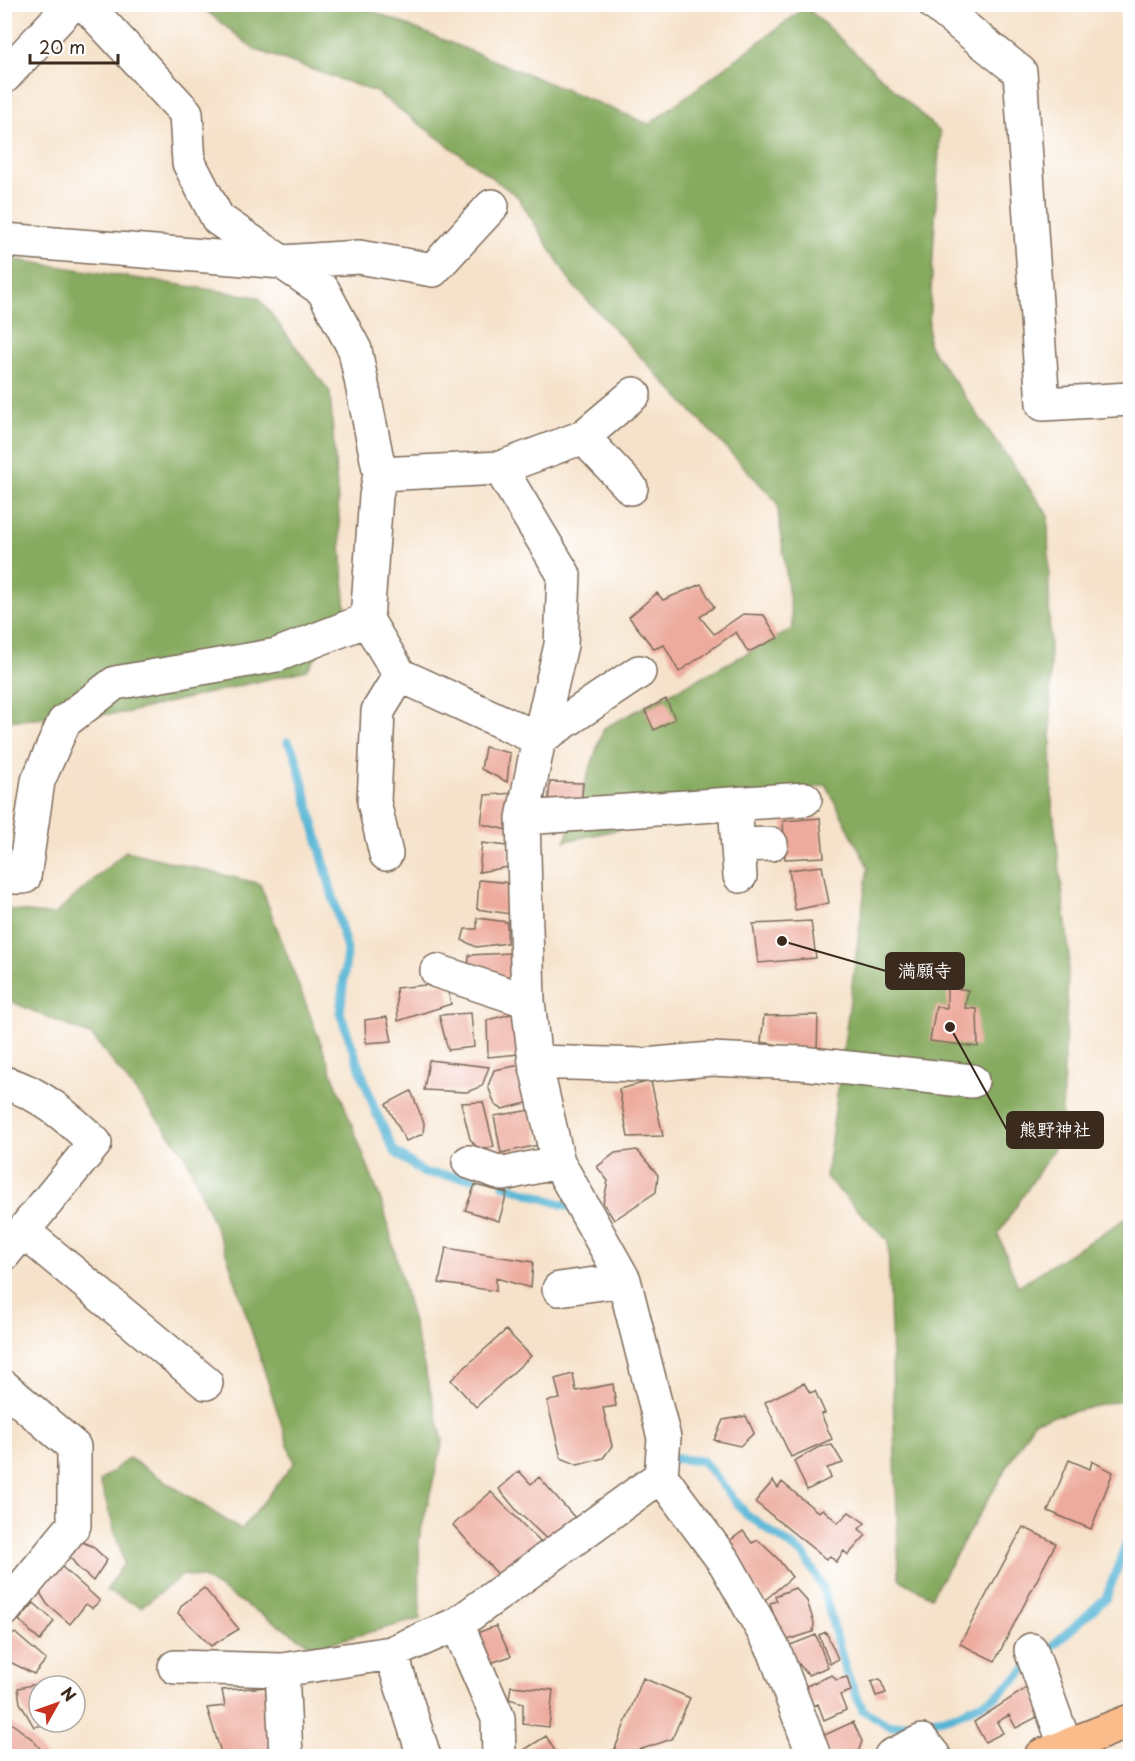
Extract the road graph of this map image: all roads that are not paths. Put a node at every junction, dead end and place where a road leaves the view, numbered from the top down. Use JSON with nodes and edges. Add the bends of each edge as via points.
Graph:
{"nodes":[{"id":1,"x":72,"y":4,"type":"edge"},
{"id":2,"x":84,"y":4,"type":"edge"},
{"id":3,"x":935,"y":4,"type":"edge"},
{"id":4,"x":4,"y":77,"type":"edge"},
{"id":5,"x":492,"y":206,"type":"dead end"},
{"id":6,"x":4,"y":240,"type":"edge"},
{"id":7,"x":282,"y":262,"type":"junction"},
{"id":8,"x":634,"y":394,"type":"dead end"},
{"id":9,"x":1131,"y":399,"type":"edge"},
{"id":10,"x":583,"y":437,"type":"junction"},
{"id":11,"x":500,"y":468,"type":"junction"},
{"id":12,"x":380,"y":474,"type":"junction"},
{"id":13,"x":631,"y":488,"type":"dead end"},
{"id":14,"x":367,"y":620,"type":"junction"},
{"id":15,"x":639,"y":672,"type":"dead end"},
{"id":16,"x":400,"y":675,"type":"junction"},
{"id":17,"x":539,"y":739,"type":"junction"},
{"id":18,"x":806,"y":798,"type":"dead end"},
{"id":19,"x":735,"y":804,"type":"junction"},
{"id":20,"x":523,"y":818,"type":"junction"},
{"id":21,"x":771,"y":844,"type":"dead end"},
{"id":22,"x":386,"y":854,"type":"dead end"},
{"id":23,"x":4,"y":877,"type":"edge"},
{"id":24,"x":437,"y":971,"type":"dead end"},
{"id":25,"x":528,"y":1001,"type":"junction"},
{"id":26,"x":535,"y":1062,"type":"junction"},
{"id":27,"x":972,"y":1081,"type":"dead end"},
{"id":28,"x":4,"y":1083,"type":"edge"},
{"id":29,"x":469,"y":1162,"type":"dead end"},
{"id":30,"x":558,"y":1162,"type":"junction"},
{"id":31,"x":14,"y":1243,"type":"edge"},
{"id":32,"x":624,"y":1280,"type":"junction"},
{"id":33,"x":559,"y":1289,"type":"dead end"},
{"id":34,"x":206,"y":1383,"type":"dead end"},
{"id":35,"x":4,"y":1388,"type":"edge"},
{"id":36,"x":661,"y":1476,"type":"junction"},
{"id":37,"x":8,"y":1597,"type":"edge"},
{"id":38,"x":457,"y":1624,"type":"junction"},
{"id":39,"x":1031,"y":1650,"type":"dead end"},
{"id":40,"x":391,"y":1653,"type":"junction"},
{"id":41,"x":175,"y":1667,"type":"dead end"},
{"id":42,"x":282,"y":1670,"type":"junction"},
{"id":43,"x":1131,"y":1721,"type":"edge"},
{"id":44,"x":1053,"y":1751,"type":"edge"},
{"id":45,"x":286,"y":1756,"type":"edge"},
{"id":46,"x":424,"y":1756,"type":"edge"},
{"id":47,"x":499,"y":1756,"type":"edge"},
{"id":48,"x":814,"y":1756,"type":"edge"},
{"id":49,"x":891,"y":1756,"type":"edge"},
{"id":50,"x":934,"y":1756,"type":"edge"}],
"edges":[{"from":1,"to":4,"type":"street"},
{"from":2,"to":7,"type":"street","via":[[186,113],[189,163],[218,219]]},
{"from":3,"to":9,"type":"street","via":[[1020,72],[1043,404]]},
{"from":5,"to":7,"type":"street","via":[[433,270],[359,256]]},
{"from":6,"to":7,"type":"street"},
{"from":7,"to":12,"type":"street","via":[[323,290],[356,350]]},
{"from":8,"to":10,"type":"street"},
{"from":10,"to":11,"type":"street"},
{"from":10,"to":13,"type":"street"},
{"from":11,"to":12,"type":"street"},
{"from":11,"to":17,"type":"street","via":[[564,575],[561,645]]},
{"from":12,"to":14,"type":"street"},
{"from":14,"to":16,"type":"street"},
{"from":14,"to":23,"type":"street","via":[[277,655],[115,683],[64,722],[38,781],[24,877]]},
{"from":15,"to":17,"type":"street"},
{"from":16,"to":17,"type":"street"},
{"from":16,"to":22,"type":"street","via":[[378,711],[374,802]]},
{"from":17,"to":20,"type":"street"},
{"from":18,"to":19,"type":"street"},
{"from":19,"to":20,"type":"street"},
{"from":19,"to":21,"type":"street","via":[[739,861]]},
{"from":20,"to":25,"type":"street"},
{"from":24,"to":25,"type":"street"},
{"from":25,"to":26,"type":"street"},
{"from":26,"to":27,"type":"street","via":[[801,1063]]},
{"from":26,"to":30,"type":"street"},
{"from":28,"to":31,"type":"street","via":[[19,1086],[73,1122],[95,1143]]},
{"from":29,"to":30,"type":"street","via":[[504,1174]]},
{"from":30,"to":32,"type":"street"},
{"from":31,"to":34,"type":"street"},
{"from":32,"to":33,"type":"street"},
{"from":32,"to":36,"type":"street","via":[[664,1438]]},
{"from":35,"to":37,"type":"street","via":[[74,1447],[74,1525]]},
{"from":36,"to":38,"type":"street"},
{"from":36,"to":48,"type":"street","via":[[725,1563],[774,1650]]},
{"from":38,"to":40,"type":"street"},
{"from":38,"to":47,"type":"street","via":[[498,1718]]},
{"from":39,"to":44,"type":"street"},
{"from":40,"to":42,"type":"street"},
{"from":40,"to":46,"type":"street"},
{"from":41,"to":42,"type":"street"},
{"from":42,"to":45,"type":"street"},
{"from":43,"to":44,"type":"main road"},
{"from":49,"to":50,"type":"street","via":[[922,1741]]}]}
